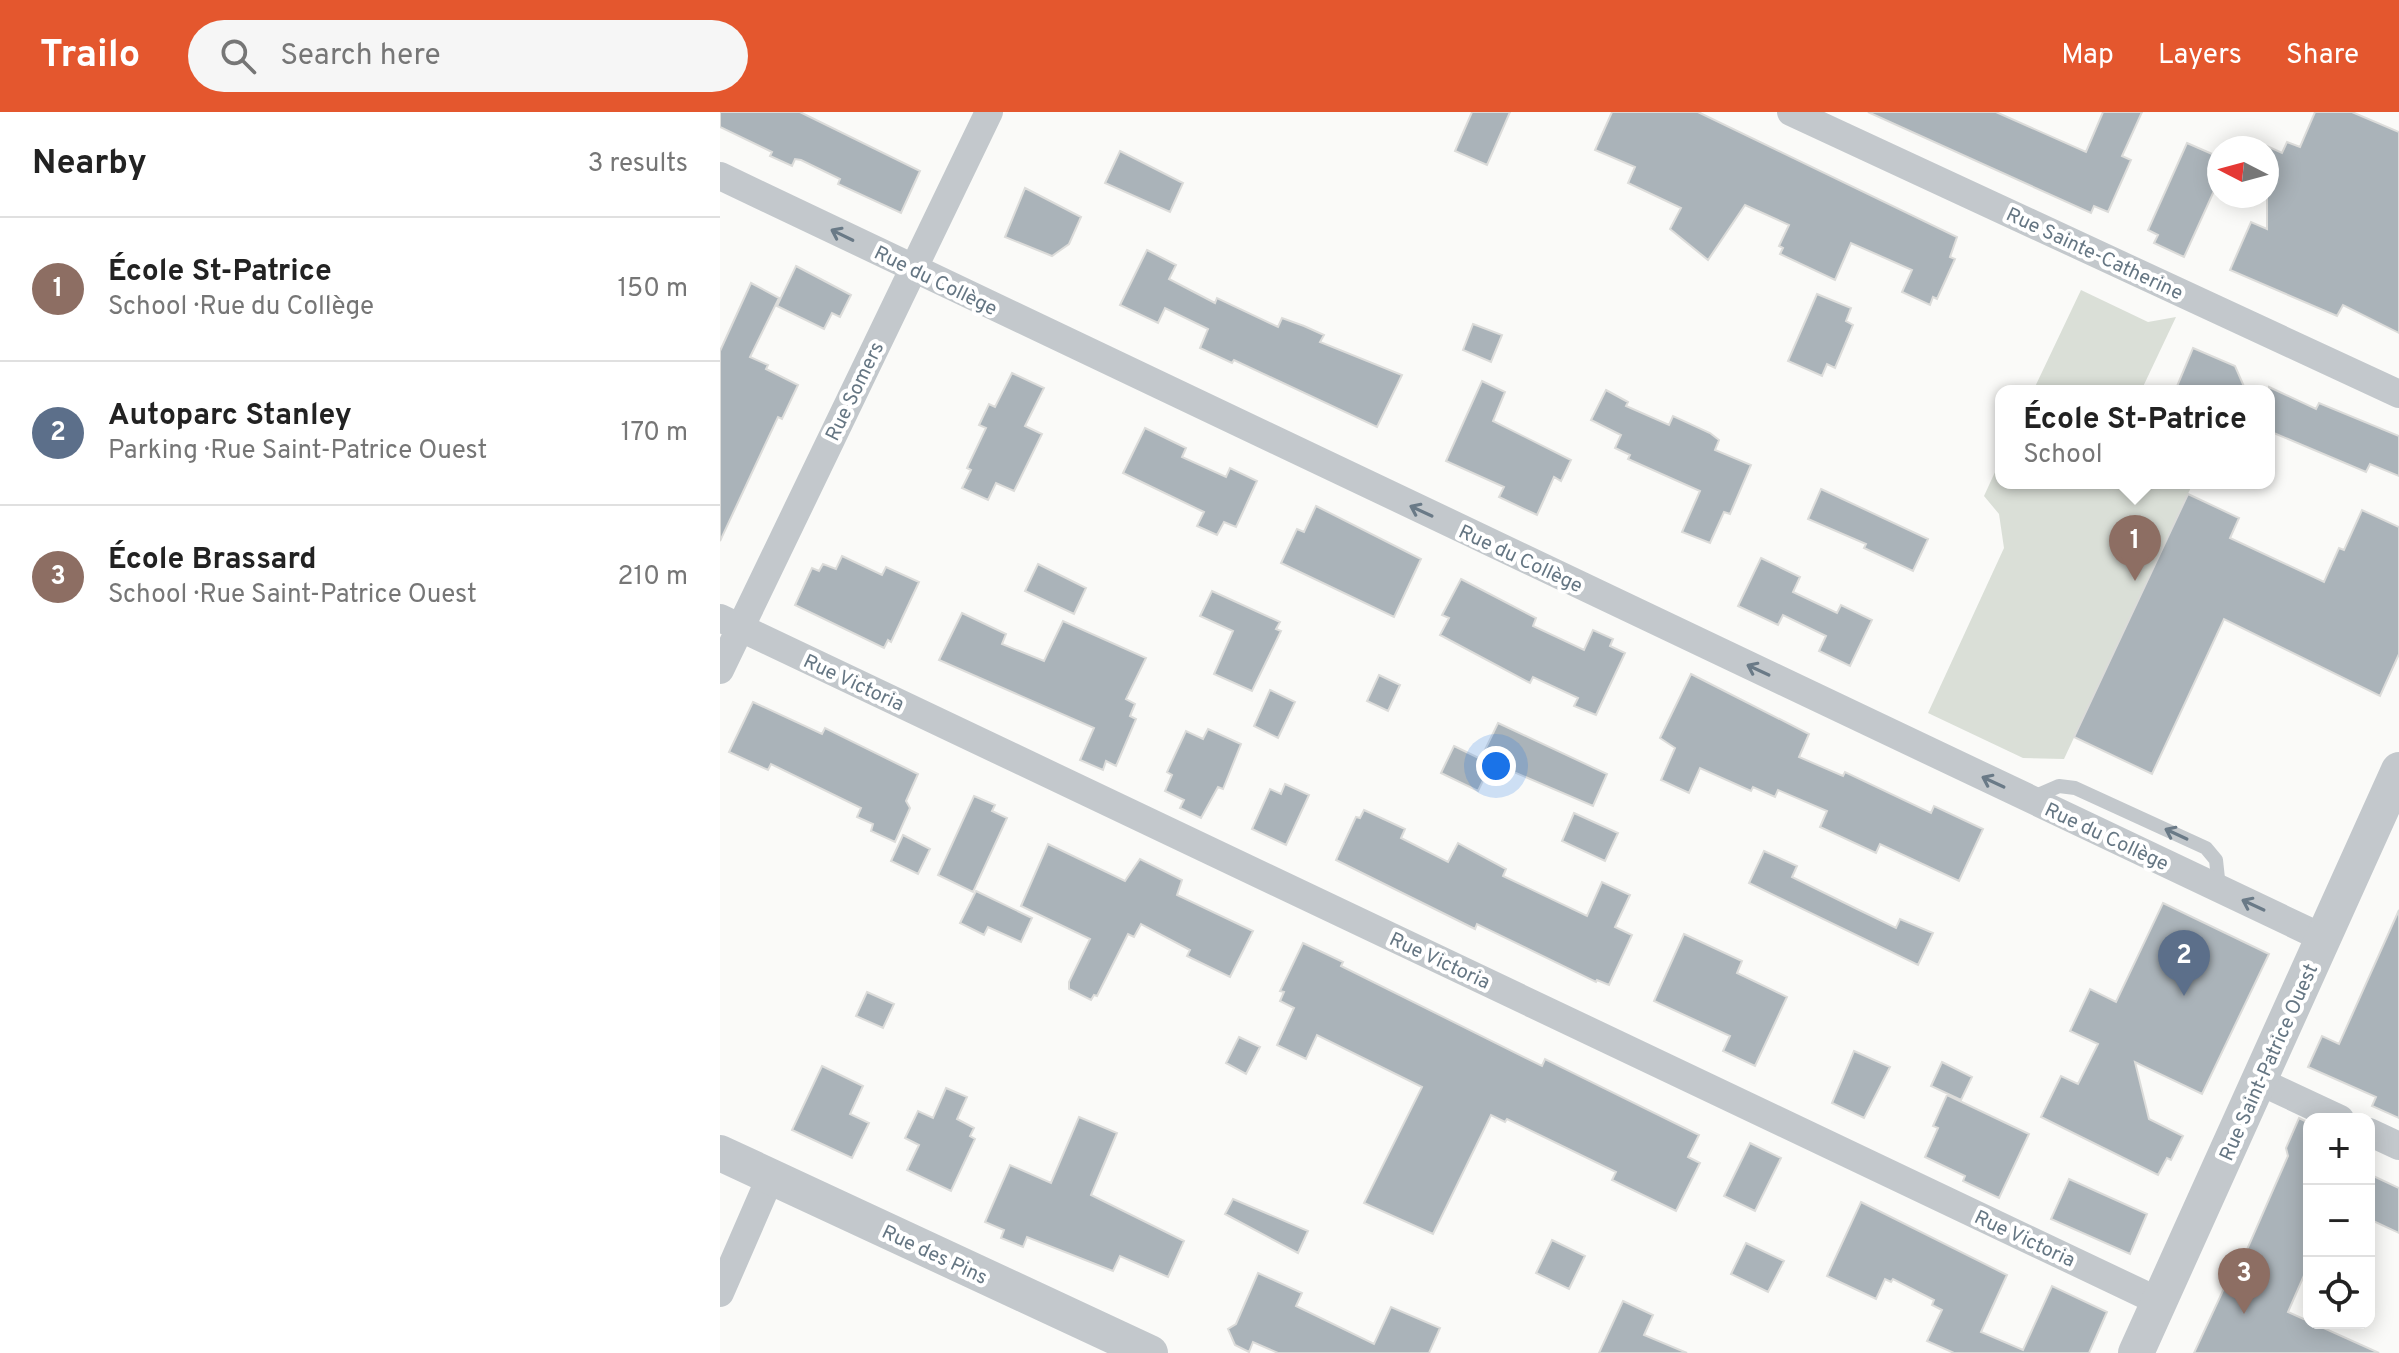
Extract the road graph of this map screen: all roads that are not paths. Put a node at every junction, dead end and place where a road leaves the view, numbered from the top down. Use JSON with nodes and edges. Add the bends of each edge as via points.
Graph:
{"nodes":[{"id":1,"x":989,"y":112,"type":"edge"},
{"id":2,"x":1791,"y":112,"type":"edge"},
{"id":3,"x":720,"y":176,"type":"edge"},
{"id":4,"x":912,"y":270,"type":"junction"},
{"id":5,"x":2399,"y":394,"type":"edge"},
{"id":6,"x":730,"y":623,"type":"edge"},
{"id":7,"x":720,"y":670,"type":"edge"},
{"id":8,"x":2399,"y":770,"type":"edge"},
{"id":9,"x":2323,"y":938,"type":"junction"},
{"id":10,"x":2259,"y":1081,"type":"junction"},
{"id":11,"x":2327,"y":1113,"type":"edge"},
{"id":12,"x":2375,"y":1135,"type":"edge"},
{"id":13,"x":2399,"y":1146,"type":"edge"},
{"id":14,"x":720,"y":1153,"type":"edge"},
{"id":15,"x":770,"y":1178,"type":"junction"},
{"id":16,"x":720,"y":1293,"type":"edge"},
{"id":17,"x":2160,"y":1302,"type":"junction"},
{"id":18,"x":1150,"y":1353,"type":"edge"},
{"id":19,"x":2136,"y":1353,"type":"edge"}],
"edges":[{"from":1,"to":4,"type":"street","name":"Rue Somers"},
{"from":2,"to":5,"type":"street","name":"Rue Sainte-Catherine"},
{"from":4,"to":3,"type":"street","name":"Rue du Collège","one_way":true},
{"from":4,"to":6,"type":"street","name":"Rue Somers"},
{"from":9,"to":4,"type":"street","name":"Rue du Collège","one_way":true},
{"from":6,"to":7,"type":"street","name":"Rue Somers"},
{"from":6,"to":17,"type":"street","name":"Rue Victoria"},
{"from":8,"to":9,"type":"street","name":"Rue Saint-Patrice Ouest"},
{"from":9,"to":10,"type":"street","name":"Rue Saint-Patrice Ouest"},
{"from":10,"to":11,"type":"street"},
{"from":10,"to":17,"type":"street","name":"Rue Saint-Patrice Ouest"},
{"from":12,"to":13,"type":"street"},
{"from":14,"to":15,"type":"street","name":"Rue des Pins"},
{"from":15,"to":16,"type":"street"},
{"from":15,"to":18,"type":"street","name":"Rue des Pins"},
{"from":17,"to":19,"type":"street","name":"Rue Saint-Patrice Ouest"}]}
